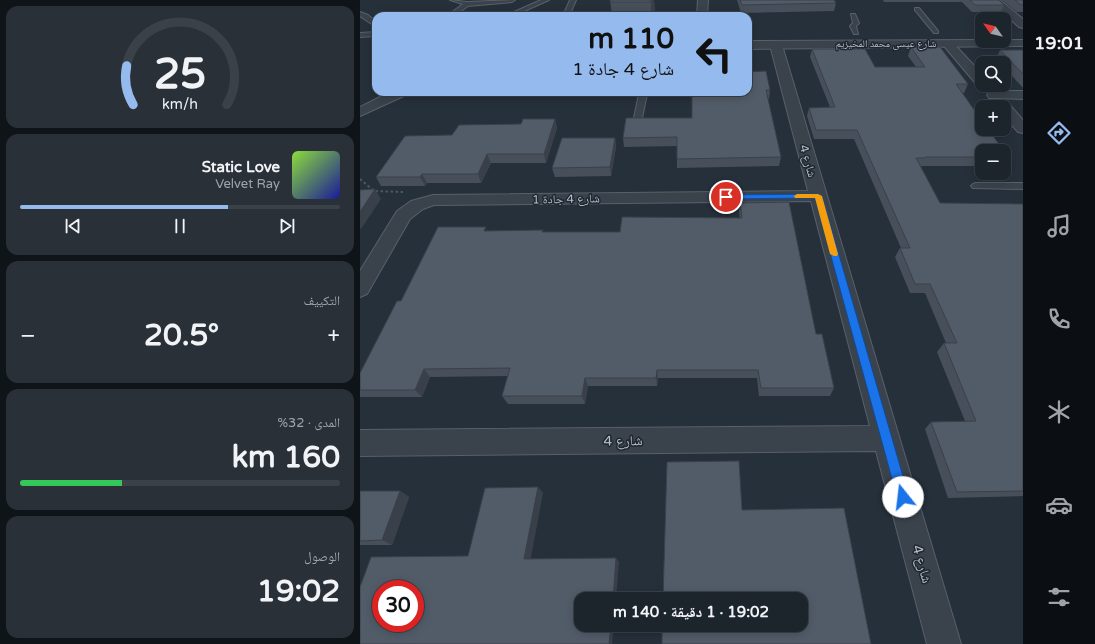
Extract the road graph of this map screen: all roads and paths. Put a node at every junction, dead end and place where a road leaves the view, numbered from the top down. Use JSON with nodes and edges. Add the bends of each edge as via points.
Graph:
{"nodes":[{"id":1,"x":453,"y":0,"type":"edge"},
{"id":2,"x":512,"y":0,"type":"edge"},
{"id":3,"x":546,"y":0,"type":"edge"},
{"id":4,"x":573,"y":0,"type":"edge"},
{"id":5,"x":703,"y":0,"type":"edge"},
{"id":6,"x":994,"y":0,"type":"edge"},
{"id":7,"x":467,"y":4,"type":"junction"},
{"id":8,"x":917,"y":9,"type":"dead end"},
{"id":9,"x":456,"y":12,"type":"edge"},
{"id":10,"x":518,"y":12,"type":"edge"},
{"id":11,"x":568,"y":12,"type":"edge"},
{"id":12,"x":703,"y":12,"type":"edge"},
{"id":13,"x":360,"y":14,"type":"edge"},
{"id":14,"x":853,"y":15,"type":"dead end"},
{"id":15,"x":372,"y":21,"type":"edge"},
{"id":16,"x":1023,"y":25,"type":"edge"},
{"id":17,"x":922,"y":32,"type":"dead end"},
{"id":18,"x":936,"y":32,"type":"junction"},
{"id":19,"x":975,"y":32,"type":"edge"},
{"id":20,"x":1011,"y":32,"type":"edge"},
{"id":21,"x":1023,"y":32,"type":"edge"},
{"id":22,"x":832,"y":33,"type":"dead end"},
{"id":23,"x":844,"y":33,"type":"dead end"},
{"id":24,"x":865,"y":33,"type":"junction"},
{"id":25,"x":372,"y":34,"type":"edge"},
{"id":26,"x":360,"y":35,"type":"edge"},
{"id":27,"x":1023,"y":43,"type":"edge"},
{"id":28,"x":836,"y":44,"type":"junction"},
{"id":29,"x":878,"y":44,"type":"junction"},
{"id":30,"x":948,"y":44,"type":"junction"},
{"id":31,"x":752,"y":45,"type":"edge"},
{"id":32,"x":776,"y":45,"type":"junction"},
{"id":33,"x":975,"y":74,"type":"edge"},
{"id":34,"x":991,"y":92,"type":"edge"},
{"id":35,"x":1003,"y":92,"type":"edge"},
{"id":36,"x":1023,"y":95,"type":"edge"},
{"id":37,"x":393,"y":96,"type":"edge"},
{"id":38,"x":643,"y":96,"type":"edge"},
{"id":39,"x":998,"y":100,"type":"edge"},
{"id":40,"x":360,"y":112,"type":"edge"},
{"id":41,"x":1011,"y":115,"type":"edge"},
{"id":42,"x":638,"y":118,"type":"edge"},
{"id":43,"x":1023,"y":129,"type":"edge"},
{"id":44,"x":360,"y":179,"type":"edge"},
{"id":45,"x":976,"y":186,"type":"dead end"},
{"id":46,"x":1023,"y":186,"type":"edge"},
{"id":47,"x":818,"y":196,"type":"junction"},
{"id":48,"x":417,"y":205,"type":"junction"},
{"id":49,"x":360,"y":289,"type":"edge"},
{"id":50,"x":886,"y":438,"type":"junction"},
{"id":51,"x":360,"y":443,"type":"edge"},
{"id":52,"x":944,"y":644,"type":"edge"}],
"edges":[{"from":1,"to":7,"type":"lane"},
{"from":2,"to":7,"type":"lane"},
{"from":3,"to":10,"type":"lane"},
{"from":4,"to":11,"type":"lane"},
{"from":5,"to":12,"type":"street"},
{"from":6,"to":16,"type":"street"},
{"from":7,"to":9,"type":"lane"},
{"from":8,"to":18,"type":"lane"},
{"from":13,"to":15,"type":"lane"},
{"from":14,"to":24,"type":"lane","via":[[856,23],[853,26]]},
{"from":17,"to":18,"type":"street","name":"شارع عيسى محمد المخيزيم"},
{"from":18,"to":19,"type":"street","name":"شارع عيسى محمد المخيزيم"},
{"from":20,"to":21,"type":"street"},
{"from":22,"to":28,"type":"street","via":[[843,39]]},
{"from":23,"to":24,"type":"street","name":"شارع عيسى محمد المخيزيم"},
{"from":24,"to":29,"type":"street","via":[[867,38]]},
{"from":25,"to":26,"type":"lane"},
{"from":27,"to":30,"type":"street","name":"شارع عيسى محمد المخيزيم"},
{"from":28,"to":29,"type":"street","name":"شارع عيسى محمد المخيزيم"},
{"from":28,"to":32,"type":"street","name":"شارع عيسى محمد المخيزيم"},
{"from":29,"to":30,"type":"street","name":"شارع عيسى محمد المخيزيم"},
{"from":30,"to":33,"type":"street"},
{"from":31,"to":32,"type":"street","name":"شارع عيسى محمد المخيزيم"},
{"from":32,"to":47,"type":"street","name":"شارع 4"},
{"from":34,"to":39,"type":"street"},
{"from":35,"to":36,"type":"street"},
{"from":37,"to":40,"type":"street"},
{"from":38,"to":42,"type":"lane"},
{"from":41,"to":43,"type":"street"},
{"from":44,"to":48,"type":"path","via":[[374,191],[402,191]]},
{"from":45,"to":46,"type":"lane"},
{"from":47,"to":48,"type":"street","name":"شارع 4 جادة 1","via":[[433,200]]},
{"from":47,"to":50,"type":"street","name":"شارع 4"},
{"from":48,"to":49,"type":"street","name":"شارع 4 جادة 1","via":[[403,215]]},
{"from":50,"to":51,"type":"street","name":"شارع 4"},
{"from":50,"to":52,"type":"street","name":"شارع 4"}]}
